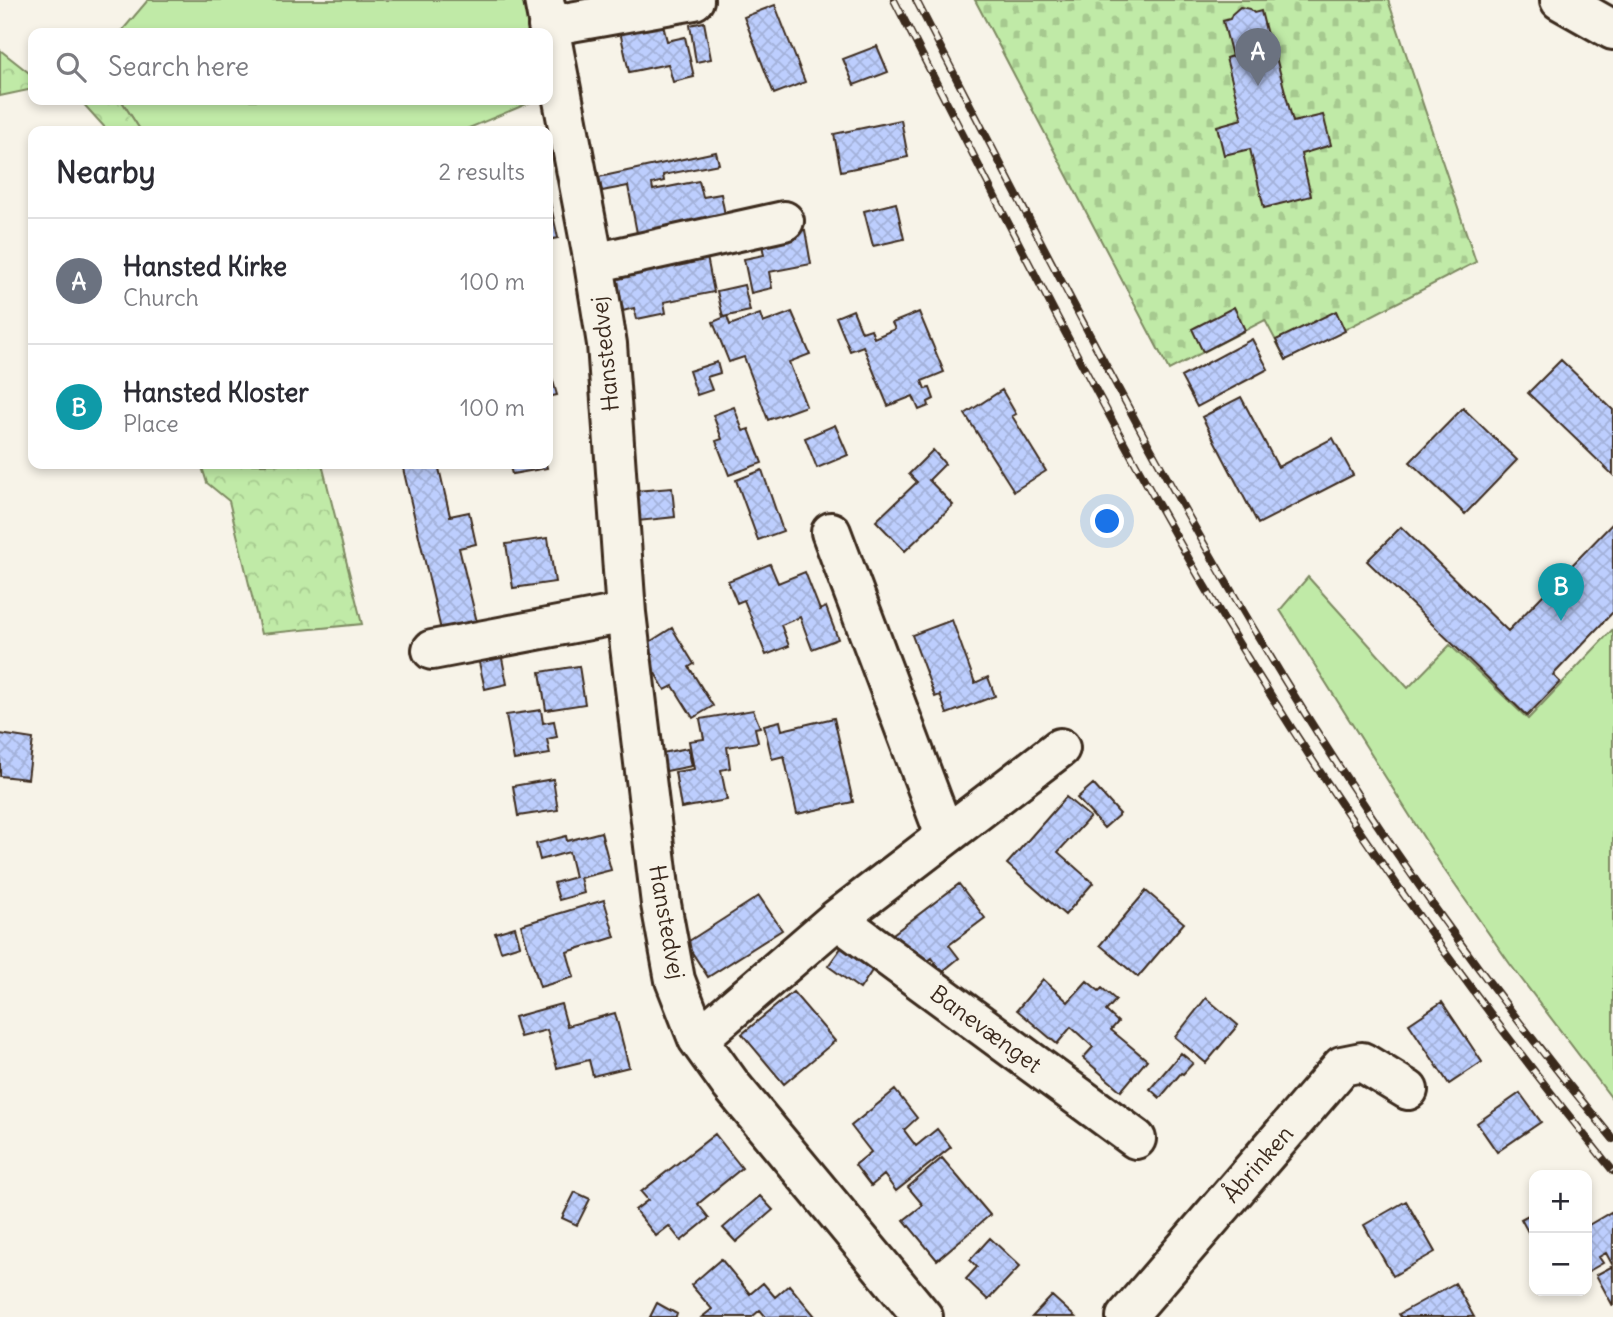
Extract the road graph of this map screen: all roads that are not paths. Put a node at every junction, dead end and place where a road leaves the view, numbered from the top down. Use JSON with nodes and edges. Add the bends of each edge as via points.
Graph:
{"nodes":[{"id":1,"x":694,"y":0,"type":"edge"},
{"id":2,"x":1560,"y":0,"type":"edge"},
{"id":3,"x":546,"y":13,"type":"edge"},
{"id":4,"x":1613,"y":30,"type":"edge"},
{"id":5,"x":553,"y":49,"type":"edge"},
{"id":6,"x":784,"y":221,"type":"dead end"},
{"id":7,"x":594,"y":263,"type":"junction"},
{"id":8,"x":831,"y":533,"type":"dead end"},
{"id":9,"x":626,"y":613,"type":"junction"},
{"id":10,"x":432,"y":649,"type":"dead end"},
{"id":11,"x":1060,"y":748,"type":"dead end"},
{"id":12,"x":946,"y":835,"type":"junction"},
{"id":13,"x":837,"y":919,"type":"junction"},
{"id":14,"x":698,"y":1039,"type":"junction"},
{"id":15,"x":1408,"y":1090,"type":"dead end"},
{"id":16,"x":1136,"y":1139,"type":"dead end"},
{"id":17,"x":923,"y":1317,"type":"edge"},
{"id":18,"x":1126,"y":1317,"type":"edge"}],
"edges":[{"from":1,"to":3,"type":"street","name":"Hanstedvej"},
{"from":2,"to":4,"type":"street"},
{"from":5,"to":7,"type":"street","name":"Hanstedvej"},
{"from":6,"to":7,"type":"street","name":"Hanstedvej"},
{"from":7,"to":9,"type":"street","name":"Hanstedvej","via":[[607,344]]},
{"from":8,"to":12,"type":"street"},
{"from":9,"to":10,"type":"street"},
{"from":9,"to":14,"type":"street","name":"Hanstedvej","via":[[661,904],[675,980]]},
{"from":11,"to":12,"type":"street"},
{"from":12,"to":13,"type":"street"},
{"from":13,"to":14,"type":"street"},
{"from":13,"to":16,"type":"street","name":"Banevænget"},
{"from":14,"to":17,"type":"street","name":"Hanstedvej"},
{"from":15,"to":18,"type":"street","name":"Åbrinken","via":[[1362,1062],[1342,1066]]}]}
